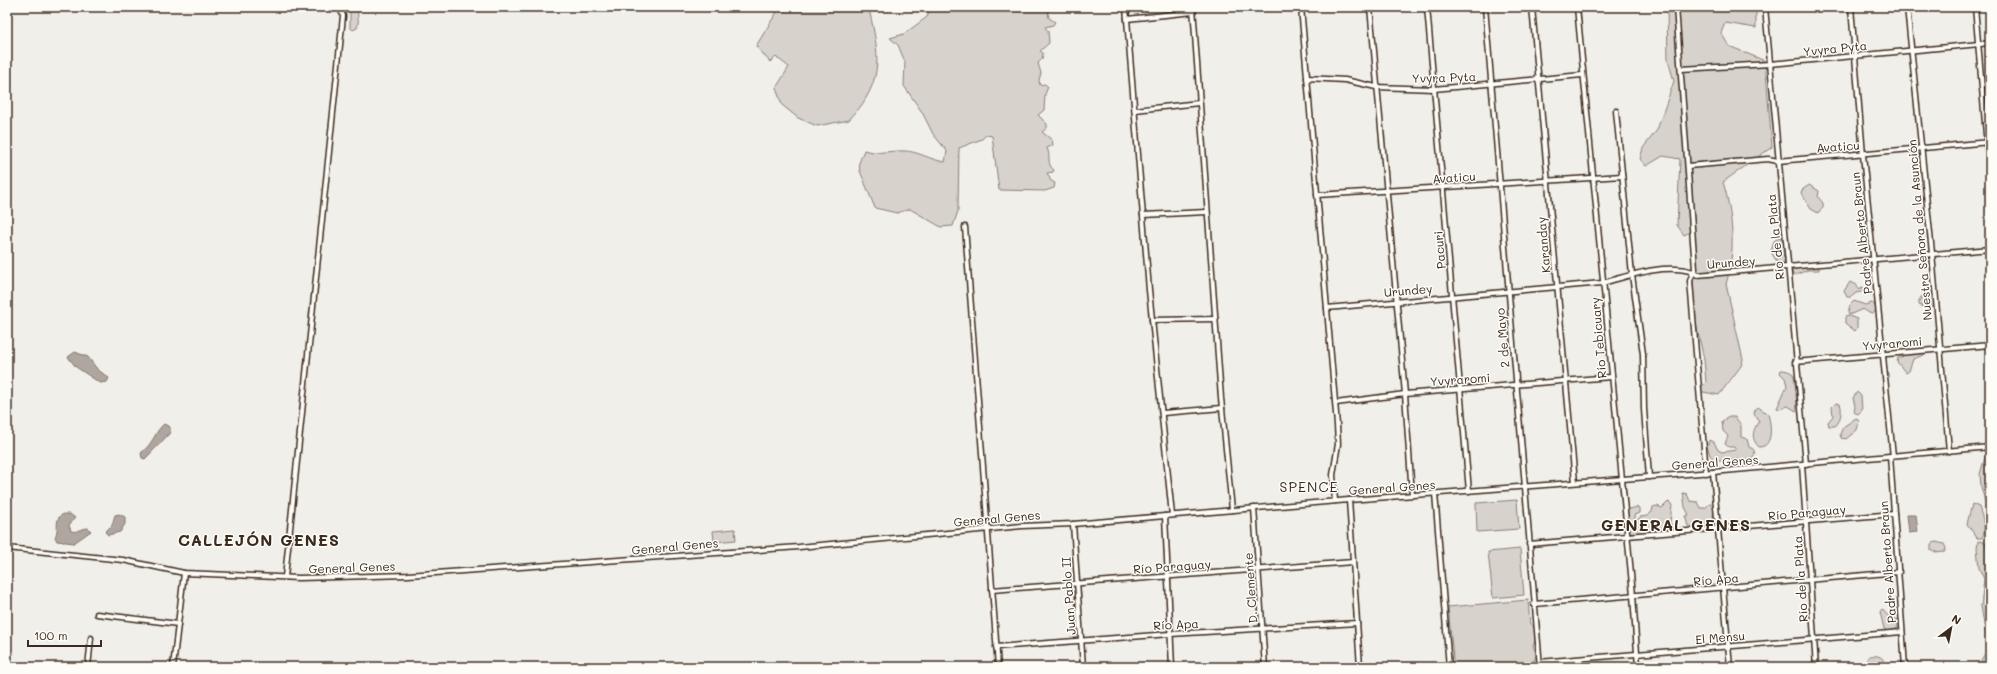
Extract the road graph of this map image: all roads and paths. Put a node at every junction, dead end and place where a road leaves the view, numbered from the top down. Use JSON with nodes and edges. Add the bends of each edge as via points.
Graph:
{"nodes":[{"id":1,"x":340,"y":7,"type":"edge"},
{"id":2,"x":1126,"y":7,"type":"edge"},
{"id":3,"x":1192,"y":7,"type":"edge"},
{"id":4,"x":1301,"y":7,"type":"edge"},
{"id":5,"x":1370,"y":7,"type":"edge"},
{"id":6,"x":1427,"y":7,"type":"edge"},
{"id":7,"x":1485,"y":7,"type":"edge"},
{"id":8,"x":1532,"y":7,"type":"edge"},
{"id":9,"x":1577,"y":7,"type":"edge"},
{"id":10,"x":1676,"y":7,"type":"edge"},
{"id":11,"x":1765,"y":7,"type":"edge"},
{"id":12,"x":1851,"y":7,"type":"edge"},
{"id":13,"x":1907,"y":7,"type":"edge"},
{"id":14,"x":1975,"y":7,"type":"edge"},
{"id":15,"x":1193,"y":12,"type":"junction"},
{"id":16,"x":1127,"y":19,"type":"junction"},
{"id":17,"x":1990,"y":43,"type":"edge"},
{"id":18,"x":1978,"y":44,"type":"junction"},
{"id":19,"x":1912,"y":50,"type":"junction"},
{"id":20,"x":1855,"y":56,"type":"junction"},
{"id":21,"x":1770,"y":64,"type":"junction"},
{"id":22,"x":1681,"y":69,"type":"junction"},
{"id":23,"x":1582,"y":75,"type":"junction"},
{"id":24,"x":1307,"y":78,"type":"junction"},
{"id":25,"x":1539,"y":80,"type":"junction"},
{"id":26,"x":1490,"y":85,"type":"junction"},
{"id":27,"x":1376,"y":87,"type":"junction"},
{"id":28,"x":1434,"y":90,"type":"junction"},
{"id":29,"x":1199,"y":103,"type":"junction"},
{"id":30,"x":1135,"y":110,"type":"junction"},
{"id":31,"x":1616,"y":111,"type":"dead end"},
{"id":32,"x":1988,"y":143,"type":"edge"},
{"id":33,"x":1922,"y":148,"type":"junction"},
{"id":34,"x":1863,"y":154,"type":"junction"},
{"id":35,"x":1778,"y":161,"type":"junction"},
{"id":36,"x":1688,"y":166,"type":"junction"},
{"id":37,"x":1622,"y":176,"type":"junction"},
{"id":38,"x":1592,"y":177,"type":"junction"},
{"id":39,"x":1548,"y":180,"type":"junction"},
{"id":40,"x":1990,"y":181,"type":"edge"},
{"id":41,"x":1498,"y":183,"type":"junction"},
{"id":42,"x":1443,"y":188,"type":"junction"},
{"id":43,"x":1386,"y":191,"type":"junction"},
{"id":44,"x":1317,"y":195,"type":"junction"},
{"id":45,"x":1207,"y":212,"type":"junction"},
{"id":46,"x":1143,"y":215,"type":"junction"},
{"id":47,"x":965,"y":227,"type":"dead end"},
{"id":48,"x":1990,"y":249,"type":"edge"},
{"id":49,"x":1932,"y":253,"type":"junction"},
{"id":50,"x":1874,"y":259,"type":"junction"},
{"id":51,"x":1788,"y":267,"type":"junction"},
{"id":52,"x":1693,"y":272,"type":"junction"},
{"id":53,"x":1632,"y":275,"type":"junction"},
{"id":54,"x":1602,"y":282,"type":"junction"},
{"id":55,"x":1557,"y":287,"type":"junction"},
{"id":56,"x":1508,"y":292,"type":"junction"},
{"id":57,"x":1453,"y":296,"type":"junction"},
{"id":58,"x":1396,"y":301,"type":"junction"},
{"id":59,"x":1327,"y":308,"type":"junction"},
{"id":60,"x":1215,"y":319,"type":"junction"},
{"id":61,"x":1152,"y":320,"type":"junction"},
{"id":62,"x":1990,"y":344,"type":"edge"},
{"id":63,"x":1940,"y":349,"type":"junction"},
{"id":64,"x":1882,"y":354,"type":"junction"},
{"id":65,"x":1796,"y":362,"type":"junction"},
{"id":66,"x":1611,"y":377,"type":"junction"},
{"id":67,"x":1566,"y":381,"type":"junction"},
{"id":68,"x":1516,"y":385,"type":"junction"},
{"id":69,"x":1460,"y":389,"type":"junction"},
{"id":70,"x":1405,"y":394,"type":"junction"},
{"id":71,"x":1336,"y":403,"type":"junction"},
{"id":72,"x":1222,"y":408,"type":"junction"},
{"id":73,"x":1163,"y":412,"type":"junction"},
{"id":74,"x":1990,"y":447,"type":"edge"},
{"id":75,"x":1949,"y":451,"type":"junction"},
{"id":76,"x":1891,"y":456,"type":"junction"},
{"id":77,"x":1804,"y":464,"type":"junction"},
{"id":78,"x":1713,"y":472,"type":"junction"},
{"id":79,"x":1706,"y":473,"type":"junction"},
{"id":80,"x":1649,"y":477,"type":"junction"},
{"id":81,"x":1622,"y":479,"type":"junction"},
{"id":82,"x":1575,"y":482,"type":"junction"},
{"id":83,"x":1525,"y":487,"type":"junction"},
{"id":84,"x":1469,"y":491,"type":"junction"},
{"id":85,"x":1435,"y":493,"type":"junction"},
{"id":86,"x":1412,"y":495,"type":"junction"},
{"id":87,"x":1349,"y":500,"type":"junction"},
{"id":88,"x":1335,"y":501,"type":"junction"},
{"id":89,"x":1254,"y":508,"type":"junction"},
{"id":90,"x":1232,"y":510,"type":"junction"},
{"id":91,"x":1894,"y":514,"type":"junction"},
{"id":92,"x":1172,"y":515,"type":"junction"},
{"id":93,"x":1165,"y":516,"type":"junction"},
{"id":94,"x":1806,"y":522,"type":"junction"},
{"id":95,"x":1073,"y":524,"type":"junction"},
{"id":96,"x":988,"y":529,"type":"junction"},
{"id":97,"x":1717,"y":530,"type":"junction"},
{"id":98,"x":1627,"y":537,"type":"junction"},
{"id":99,"x":1529,"y":544,"type":"junction"},
{"id":100,"x":7,"y":548,"type":"edge"},
{"id":101,"x":1353,"y":562,"type":"junction"},
{"id":102,"x":1258,"y":570,"type":"junction"},
{"id":103,"x":184,"y":572,"type":"junction"},
{"id":104,"x":1899,"y":572,"type":"junction"},
{"id":105,"x":1167,"y":576,"type":"junction"},
{"id":106,"x":285,"y":577,"type":"junction"},
{"id":107,"x":1810,"y":581,"type":"junction"},
{"id":108,"x":1077,"y":583,"type":"junction"},
{"id":109,"x":1723,"y":588,"type":"junction"},
{"id":110,"x":992,"y":590,"type":"junction"},
{"id":111,"x":1633,"y":595,"type":"junction"},
{"id":112,"x":1534,"y":604,"type":"junction"},
{"id":113,"x":97,"y":614,"type":"dead end"},
{"id":114,"x":1357,"y":623,"type":"junction"},
{"id":115,"x":178,"y":624,"type":"junction"},
{"id":116,"x":1262,"y":629,"type":"junction"},
{"id":117,"x":1902,"y":632,"type":"junction"},
{"id":118,"x":1170,"y":634,"type":"junction"},
{"id":119,"x":91,"y":638,"type":"dead end"},
{"id":120,"x":1814,"y":638,"type":"junction"},
{"id":121,"x":1081,"y":640,"type":"junction"},
{"id":122,"x":1728,"y":646,"type":"junction"},
{"id":123,"x":996,"y":648,"type":"junction"},
{"id":124,"x":1636,"y":654,"type":"junction"},
{"id":125,"x":1540,"y":664,"type":"edge"},
{"id":126,"x":88,"y":667,"type":"edge"},
{"id":127,"x":173,"y":667,"type":"edge"},
{"id":128,"x":998,"y":667,"type":"edge"},
{"id":129,"x":1083,"y":667,"type":"edge"},
{"id":130,"x":1172,"y":667,"type":"edge"},
{"id":131,"x":1265,"y":667,"type":"edge"},
{"id":132,"x":1360,"y":667,"type":"edge"},
{"id":133,"x":1449,"y":667,"type":"edge"},
{"id":134,"x":1638,"y":667,"type":"edge"},
{"id":135,"x":1730,"y":667,"type":"edge"},
{"id":136,"x":1816,"y":667,"type":"edge"},
{"id":137,"x":1905,"y":667,"type":"edge"}],
"edges":[{"from":1,"to":106,"type":"street","via":[[343,16]]},
{"from":2,"to":16,"type":"street"},
{"from":3,"to":15,"type":"street"},
{"from":4,"to":24,"type":"street"},
{"from":5,"to":27,"type":"street"},
{"from":6,"to":28,"type":"street","name":"Pacuri"},
{"from":7,"to":26,"type":"street","name":"2 de Mayo"},
{"from":8,"to":25,"type":"street","name":"Karanday"},
{"from":9,"to":23,"type":"street","name":"Río Tebicuary"},
{"from":10,"to":22,"type":"street","name":"Urundey"},
{"from":11,"to":21,"type":"street","name":"Río de la Plata"},
{"from":12,"to":20,"type":"street","name":"Padre Alberto Braun"},
{"from":13,"to":19,"type":"street","name":"Nuestra Señora de la Asunción"},
{"from":14,"to":18,"type":"street"},
{"from":15,"to":16,"type":"street"},
{"from":15,"to":29,"type":"street"},
{"from":16,"to":30,"type":"street"},
{"from":17,"to":18,"type":"street","name":"Yvyra Pyta"},
{"from":18,"to":19,"type":"street","name":"Yvyra Pyta"},
{"from":18,"to":32,"type":"street"},
{"from":19,"to":20,"type":"street","name":"Yvyra Pyta"},
{"from":19,"to":33,"type":"street","name":"Nuestra Señora de la Asunción"},
{"from":20,"to":21,"type":"street","name":"Yvyra Pyta"},
{"from":20,"to":34,"type":"street","name":"Padre Alberto Braun"},
{"from":21,"to":22,"type":"street","name":"Yvyra Pyta"},
{"from":21,"to":35,"type":"street","name":"Río de la Plata"},
{"from":22,"to":36,"type":"street","name":"Urundey"},
{"from":23,"to":25,"type":"street","name":"Yvyra Pyta"},
{"from":23,"to":38,"type":"street","name":"Río Tebicuary"},
{"from":24,"to":27,"type":"street","name":"Yvyra Pyta","via":[[1345,80]]},
{"from":24,"to":44,"type":"street"},
{"from":25,"to":26,"type":"street","name":"Yvyra Pyta"},
{"from":25,"to":39,"type":"street","name":"Karanday"},
{"from":26,"to":28,"type":"street","name":"Yvyra Pyta"},
{"from":26,"to":41,"type":"street","name":"2 de Mayo"},
{"from":27,"to":28,"type":"street","name":"Yvyra Pyta"},
{"from":27,"to":43,"type":"street"},
{"from":28,"to":42,"type":"street","name":"Pacuri"},
{"from":29,"to":30,"type":"street"},
{"from":29,"to":45,"type":"street"},
{"from":30,"to":46,"type":"street"},
{"from":31,"to":37,"type":"street"},
{"from":32,"to":33,"type":"street","name":"Avaticu"},
{"from":32,"to":40,"type":"street"},
{"from":33,"to":34,"type":"street","name":"Avaticu"},
{"from":33,"to":49,"type":"street","name":"Nuestra Señora de la Asunción"},
{"from":34,"to":35,"type":"street","name":"Avaticu"},
{"from":34,"to":50,"type":"street","name":"Padre Alberto Braun"},
{"from":35,"to":36,"type":"street","name":"Avaticu","via":[[1768,159]]},
{"from":35,"to":51,"type":"street","name":"Río de la Plata"},
{"from":36,"to":52,"type":"street","name":"Urundey","via":[[1695,269]]},
{"from":37,"to":38,"type":"street","name":"Avaticu"},
{"from":37,"to":53,"type":"street"},
{"from":38,"to":39,"type":"street","name":"Avaticu"},
{"from":38,"to":54,"type":"street","name":"Río Tebicuary"},
{"from":39,"to":41,"type":"street","name":"Avaticu"},
{"from":39,"to":55,"type":"street","name":"Karanday"},
{"from":41,"to":42,"type":"street","name":"Avaticu"},
{"from":41,"to":56,"type":"street","name":"2 de Mayo"},
{"from":42,"to":43,"type":"street","name":"Avaticu"},
{"from":42,"to":57,"type":"street","name":"Pacuri"},
{"from":43,"to":44,"type":"street","name":"Avaticu"},
{"from":43,"to":58,"type":"street"},
{"from":44,"to":59,"type":"street"},
{"from":45,"to":46,"type":"street"},
{"from":45,"to":60,"type":"street"},
{"from":46,"to":61,"type":"street"},
{"from":47,"to":96,"type":"street"},
{"from":48,"to":49,"type":"street","name":"Urundey"},
{"from":49,"to":50,"type":"street","name":"Urundey"},
{"from":49,"to":63,"type":"street","name":"Nuestra Señora de la Asunción"},
{"from":50,"to":51,"type":"street","name":"Urundey"},
{"from":50,"to":64,"type":"street","name":"Padre Alberto Braun"},
{"from":51,"to":52,"type":"street","name":"Urundey","via":[[1697,275]]},
{"from":51,"to":65,"type":"street","name":"Río de la Plata"},
{"from":52,"to":53,"type":"street","name":"Urundey","via":[[1681,268]]},
{"from":52,"to":79,"type":"street","via":[[1690,281]]},
{"from":53,"to":54,"type":"street","name":"Urundey"},
{"from":53,"to":80,"type":"street","via":[[1643,354]]},
{"from":54,"to":55,"type":"street","name":"Urundey"},
{"from":54,"to":66,"type":"street","name":"Río Tebicuary"},
{"from":55,"to":56,"type":"street","name":"Urundey"},
{"from":55,"to":67,"type":"street","name":"Karanday"},
{"from":56,"to":57,"type":"street","name":"Urundey"},
{"from":56,"to":68,"type":"street","name":"2 de Mayo"},
{"from":57,"to":58,"type":"street","name":"Urundey"},
{"from":57,"to":69,"type":"street","name":"Pacuri"},
{"from":58,"to":59,"type":"street","name":"Urundey"},
{"from":58,"to":70,"type":"street"},
{"from":59,"to":71,"type":"street"},
{"from":60,"to":61,"type":"street"},
{"from":60,"to":72,"type":"street"},
{"from":61,"to":73,"type":"street"},
{"from":62,"to":63,"type":"street","name":"Yvyraromi"},
{"from":63,"to":64,"type":"street","name":"Yvyraromi"},
{"from":63,"to":75,"type":"street","name":"Nuestra Señora de la Asunción"},
{"from":64,"to":65,"type":"street","name":"Yvyraromi"},
{"from":64,"to":76,"type":"street","name":"Padre Alberto Braun"},
{"from":65,"to":77,"type":"street","name":"Río de la Plata"},
{"from":66,"to":67,"type":"street","name":"Yvyraromi"},
{"from":66,"to":81,"type":"street","name":"Río Tebicuary"},
{"from":67,"to":68,"type":"street","name":"Yvyraromi"},
{"from":67,"to":82,"type":"street","name":"Karanday"},
{"from":68,"to":69,"type":"street","name":"Yvyraromi"},
{"from":68,"to":83,"type":"street","name":"2 de Mayo"},
{"from":69,"to":70,"type":"street","name":"Yvyraromi"},
{"from":69,"to":84,"type":"street","name":"Pacuri"},
{"from":70,"to":71,"type":"street","name":"Yvyraromi"},
{"from":70,"to":86,"type":"street"},
{"from":71,"to":88,"type":"street","via":[[1338,444],[1333,475]]},
{"from":72,"to":73,"type":"street"},
{"from":72,"to":90,"type":"street"},
{"from":73,"to":92,"type":"street"},
{"from":74,"to":75,"type":"street","name":"General Genes"},
{"from":75,"to":76,"type":"street","name":"General Genes"},
{"from":76,"to":77,"type":"street","name":"General Genes"},
{"from":76,"to":91,"type":"street","name":"Padre Alberto Braun"},
{"from":77,"to":78,"type":"street","name":"General Genes"},
{"from":77,"to":94,"type":"street","name":"Río de la Plata"},
{"from":78,"to":79,"type":"street","name":"General Genes"},
{"from":78,"to":97,"type":"street"},
{"from":79,"to":80,"type":"street","name":"General Genes"},
{"from":80,"to":81,"type":"street","name":"General Genes"},
{"from":81,"to":82,"type":"street","name":"General Genes"},
{"from":81,"to":98,"type":"street","name":"Río Tebicuary"},
{"from":82,"to":83,"type":"street","name":"General Genes"},
{"from":83,"to":84,"type":"street","name":"General Genes"},
{"from":83,"to":99,"type":"street","name":"2 de Mayo"},
{"from":84,"to":85,"type":"street","name":"General Genes"},
{"from":85,"to":86,"type":"street","name":"General Genes"},
{"from":85,"to":133,"type":"street"},
{"from":86,"to":87,"type":"street","name":"General Genes"},
{"from":87,"to":88,"type":"street","name":"General Genes"},
{"from":87,"to":101,"type":"street"},
{"from":88,"to":89,"type":"street","name":"General Genes"},
{"from":89,"to":90,"type":"street","name":"General Genes"},
{"from":89,"to":102,"type":"street","name":"D. Clemente"},
{"from":90,"to":92,"type":"street","name":"General Genes"},
{"from":91,"to":94,"type":"street","name":"Río Paraguay"},
{"from":91,"to":104,"type":"street","name":"Padre Alberto Braun"},
{"from":92,"to":93,"type":"street","name":"General Genes"},
{"from":93,"to":95,"type":"street","name":"General Genes"},
{"from":93,"to":105,"type":"street"},
{"from":94,"to":97,"type":"street","name":"Río Paraguay"},
{"from":94,"to":107,"type":"street","name":"Río de la Plata"},
{"from":95,"to":96,"type":"street","name":"General Genes"},
{"from":95,"to":108,"type":"street","name":"Juan Pablo II"},
{"from":96,"to":106,"type":"street","name":"General Genes","via":[[799,547],[506,569],[408,575]]},
{"from":96,"to":110,"type":"street"},
{"from":97,"to":98,"type":"street","name":"Río Paraguay"},
{"from":97,"to":109,"type":"street"},
{"from":98,"to":99,"type":"street","name":"Río Paraguay"},
{"from":98,"to":111,"type":"street","name":"Río Tebicuary"},
{"from":99,"to":112,"type":"street","name":"2 de Mayo"},
{"from":100,"to":103,"type":"street","name":"General Genes","via":[[116,559]]},
{"from":101,"to":102,"type":"street","name":"Río Paraguay"},
{"from":101,"to":114,"type":"street"},
{"from":102,"to":105,"type":"street","name":"Río Paraguay"},
{"from":102,"to":116,"type":"street","name":"D. Clemente"},
{"from":103,"to":106,"type":"street","name":"General Genes"},
{"from":103,"to":115,"type":"street"},
{"from":104,"to":107,"type":"street","name":"Río Apa"},
{"from":104,"to":117,"type":"street","name":"Padre Alberto Braun"},
{"from":105,"to":108,"type":"street","name":"Río Paraguay"},
{"from":105,"to":118,"type":"street"},
{"from":107,"to":109,"type":"street","name":"Río Apa"},
{"from":107,"to":120,"type":"street","name":"Río de la Plata"},
{"from":108,"to":110,"type":"street","name":"Río Paraguay"},
{"from":108,"to":121,"type":"street","name":"Juan Pablo II"},
{"from":109,"to":111,"type":"street","name":"Río Apa"},
{"from":109,"to":122,"type":"street"},
{"from":110,"to":123,"type":"street"},
{"from":111,"to":112,"type":"street","name":"Río Apa"},
{"from":111,"to":124,"type":"street","name":"Río Tebicuary"},
{"from":112,"to":125,"type":"street","name":"2 de Mayo"},
{"from":113,"to":115,"type":"street"},
{"from":114,"to":116,"type":"street","name":"Río Apa"},
{"from":114,"to":132,"type":"street"},
{"from":115,"to":127,"type":"street"},
{"from":116,"to":118,"type":"street","name":"Río Apa"},
{"from":116,"to":131,"type":"street","name":"D. Clemente"},
{"from":117,"to":120,"type":"street","name":"El Mensu"},
{"from":117,"to":137,"type":"street","name":"Padre Alberto Braun"},
{"from":118,"to":121,"type":"street","name":"Río Apa"},
{"from":118,"to":130,"type":"street"},
{"from":119,"to":126,"type":"street"},
{"from":120,"to":122,"type":"street","name":"El Mensu"},
{"from":120,"to":136,"type":"street","name":"Río de la Plata"},
{"from":121,"to":123,"type":"street","name":"Río Apa"},
{"from":121,"to":129,"type":"street","name":"Juan Pablo II"},
{"from":122,"to":124,"type":"street","name":"El Mensu"},
{"from":122,"to":135,"type":"street"},
{"from":123,"to":128,"type":"street"},
{"from":124,"to":125,"type":"street","name":"El Mensu"},
{"from":124,"to":134,"type":"street","name":"Río Tebicuary"}]}
